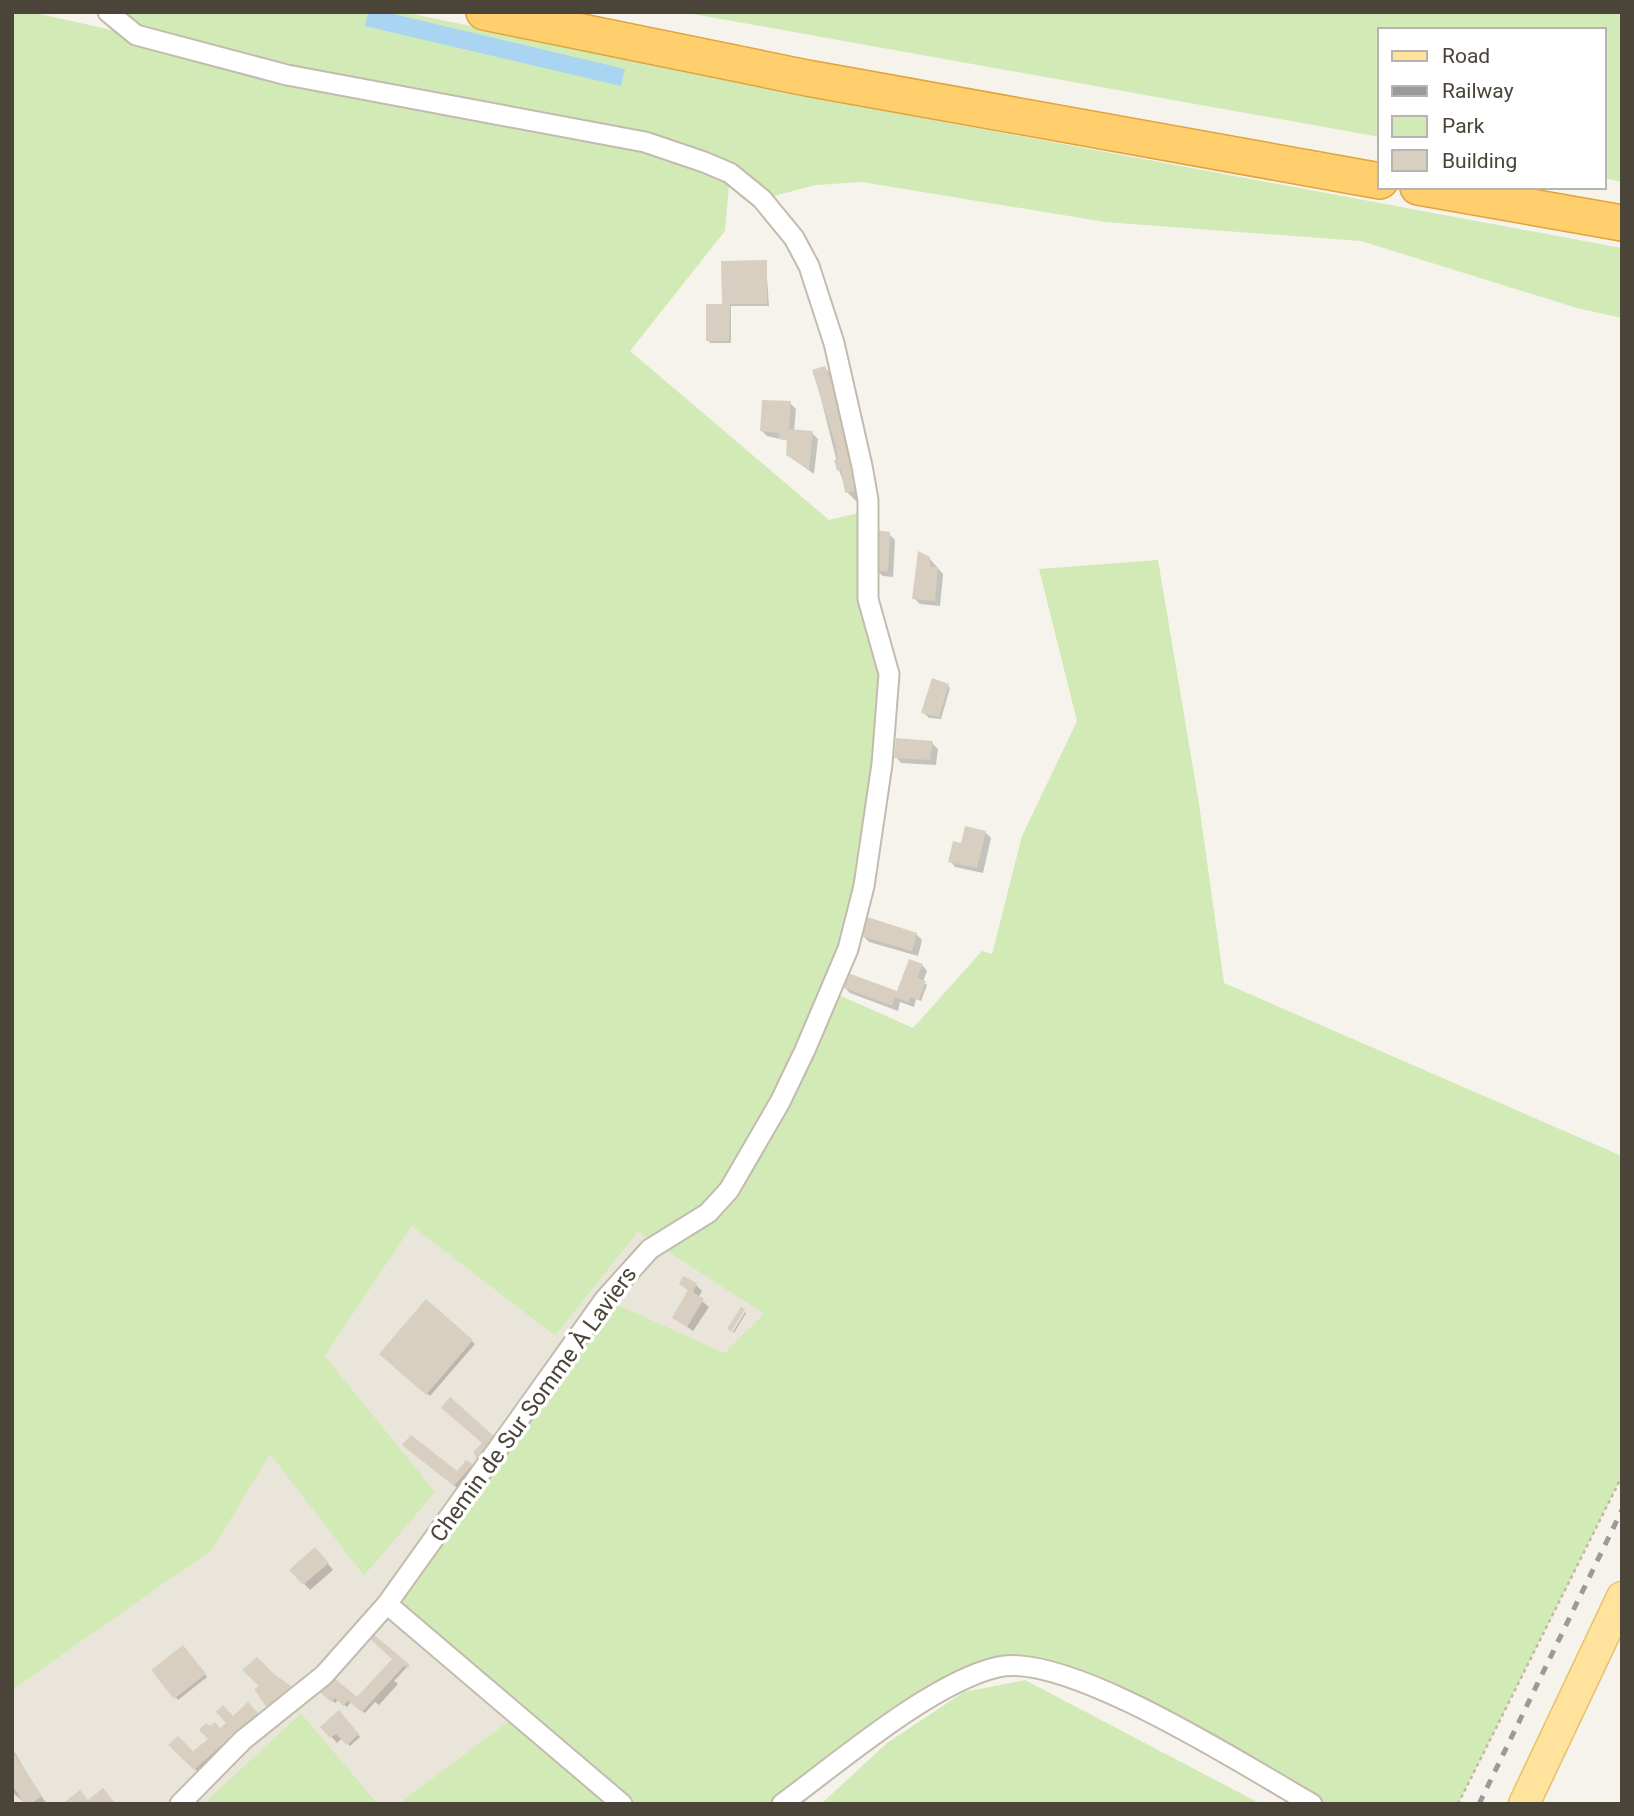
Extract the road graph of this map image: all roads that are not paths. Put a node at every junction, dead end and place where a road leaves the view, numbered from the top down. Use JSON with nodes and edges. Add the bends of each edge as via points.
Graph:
{"nodes":[{"id":1,"x":108,"y":12,"type":"edge"},
{"id":2,"x":484,"y":12,"type":"edge"},
{"id":3,"x":590,"y":12,"type":"edge"},
{"id":4,"x":1378,"y":159,"type":"edge"},
{"id":5,"x":1378,"y":181,"type":"edge"},
{"id":6,"x":1429,"y":189,"type":"edge"},
{"id":7,"x":1551,"y":189,"type":"edge"},
{"id":8,"x":1622,"y":202,"type":"edge"},
{"id":9,"x":1622,"y":223,"type":"edge"},
{"id":10,"x":1622,"y":1597,"type":"edge"},
{"id":11,"x":387,"y":1604,"type":"junction"},
{"id":12,"x":180,"y":1804,"type":"edge"},
{"id":13,"x":622,"y":1804,"type":"edge"},
{"id":14,"x":782,"y":1804,"type":"edge"},
{"id":15,"x":1312,"y":1804,"type":"edge"},
{"id":16,"x":1524,"y":1804,"type":"edge"}],
"edges":[{"from":1,"to":11,"type":"street","name":"Chemin de Sur Somme À Laviers","via":[[136,35],[287,75],[645,142],[730,173],[762,199],[794,237],[809,266],[834,343],[868,500],[868,598],[889,674],[880,778],[864,886],[849,949],[780,1102],[729,1189],[708,1213],[650,1249],[612,1291]]},
{"from":2,"to":5,"type":"highway","via":[[807,78]]},
{"from":3,"to":4,"type":"highway"},
{"from":6,"to":9,"type":"highway"},
{"from":7,"to":8,"type":"highway"},
{"from":10,"to":16,"type":"main road"},
{"from":11,"to":12,"type":"street","name":"Chemin de Sur Somme À Laviers","via":[[324,1675],[243,1740]]},
{"from":11,"to":13,"type":"street"},
{"from":14,"to":15,"type":"street","via":[[948,1686],[998,1667],[1024,1666],[1116,1695]]}]}
